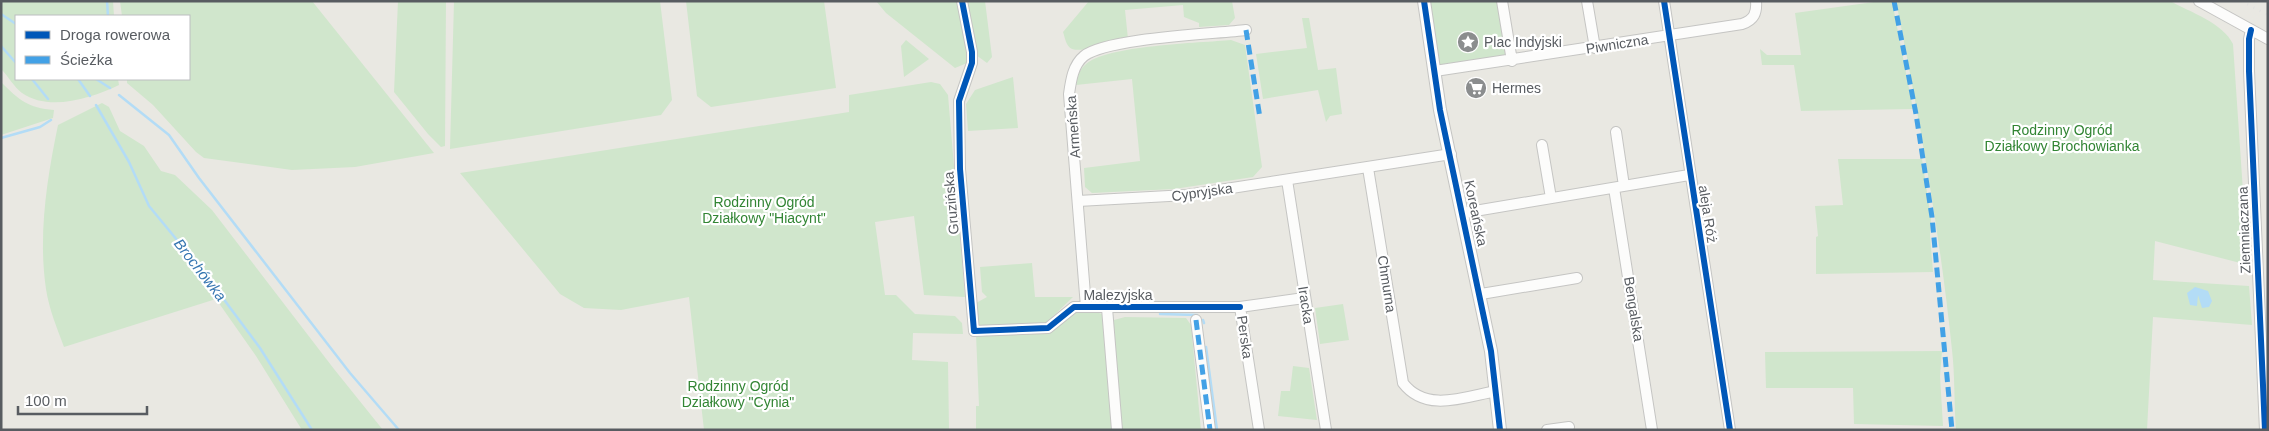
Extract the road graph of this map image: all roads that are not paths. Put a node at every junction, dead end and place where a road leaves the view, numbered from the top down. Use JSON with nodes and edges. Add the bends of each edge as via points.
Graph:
{"nodes":[{"id":1,"x":962,"y":1,"type":"edge"},
{"id":2,"x":1424,"y":1,"type":"edge"},
{"id":3,"x":1502,"y":1,"type":"edge"},
{"id":4,"x":1587,"y":1,"type":"edge"},
{"id":5,"x":1664,"y":1,"type":"edge"},
{"id":6,"x":2199,"y":1,"type":"edge"},
{"id":7,"x":1756,"y":3,"type":"edge"},
{"id":8,"x":1246,"y":30,"type":"dead end"},
{"id":9,"x":2252,"y":30,"type":"junction"},
{"id":10,"x":1669,"y":36,"type":"junction"},
{"id":11,"x":2268,"y":38,"type":"edge"},
{"id":12,"x":1595,"y":48,"type":"junction"},
{"id":13,"x":1512,"y":61,"type":"junction"},
{"id":14,"x":1434,"y":71,"type":"junction"},
{"id":15,"x":1616,"y":132,"type":"dead end"},
{"id":16,"x":1542,"y":145,"type":"dead end"},
{"id":17,"x":1450,"y":154,"type":"junction"},
{"id":18,"x":1368,"y":168,"type":"junction"},
{"id":19,"x":1689,"y":175,"type":"junction"},
{"id":20,"x":1287,"y":180,"type":"junction"},
{"id":21,"x":1619,"y":187,"type":"junction"},
{"id":22,"x":1551,"y":198,"type":"junction"},
{"id":23,"x":1078,"y":201,"type":"junction"},
{"id":24,"x":1463,"y":213,"type":"junction"},
{"id":25,"x":1577,"y":278,"type":"dead end"},
{"id":26,"x":2263,"y":283,"type":"edge"},
{"id":27,"x":1481,"y":294,"type":"junction"},
{"id":28,"x":1304,"y":298,"type":"junction"},
{"id":29,"x":1086,"y":307,"type":"junction"},
{"id":30,"x":1240,"y":307,"type":"junction"},
{"id":31,"x":1106,"y":308,"type":"junction"},
{"id":32,"x":1196,"y":320,"type":"dead end"},
{"id":33,"x":974,"y":331,"type":"joint"},
{"id":34,"x":2265,"y":380,"type":"edge"},
{"id":35,"x":1496,"y":391,"type":"junction"},
{"id":36,"x":1569,"y":427,"type":"dead end"},
{"id":37,"x":1117,"y":430,"type":"edge"},
{"id":38,"x":1210,"y":430,"type":"edge"},
{"id":39,"x":1258,"y":430,"type":"edge"},
{"id":40,"x":1326,"y":430,"type":"edge"},
{"id":41,"x":1500,"y":430,"type":"edge"},
{"id":42,"x":1548,"y":430,"type":"edge"},
{"id":43,"x":1652,"y":430,"type":"edge"},
{"id":44,"x":1730,"y":430,"type":"edge"},
{"id":45,"x":2265,"y":430,"type":"edge"}],
"edges":[{"from":1,"to":33,"type":"street","name":"Gruzińska","via":[[972,52],[959,101],[960,169]]},
{"from":2,"to":14,"type":"street","name":"Koreańska"},
{"from":3,"to":13,"type":"street"},
{"from":4,"to":12,"type":"street"},
{"from":5,"to":10,"type":"street","name":"aleja Róż"},
{"from":6,"to":9,"type":"street"},
{"from":7,"to":10,"type":"street","name":"Piwniczna","via":[[1750,21]]},
{"from":8,"to":23,"type":"street","name":"Armeńska","via":[[1127,42],[1085,56],[1075,68],[1069,94]]},
{"from":9,"to":11,"type":"street"},
{"from":9,"to":26,"type":"street","name":"Ziemniaczana","via":[[2249,64]]},
{"from":10,"to":12,"type":"street","name":"Piwniczna"},
{"from":10,"to":19,"type":"street","name":"aleja Róż"},
{"from":12,"to":13,"type":"street","name":"Piwniczna"},
{"from":13,"to":14,"type":"street","name":"Piwniczna"},
{"from":14,"to":17,"type":"street","name":"Koreańska"},
{"from":15,"to":21,"type":"street","name":"Bengalska"},
{"from":16,"to":22,"type":"street"},
{"from":17,"to":18,"type":"street"},
{"from":17,"to":24,"type":"street","name":"Koreańska"},
{"from":18,"to":20,"type":"street","name":"Cypryjska"},
{"from":18,"to":35,"type":"street","name":"Chmurna","via":[[1404,383],[1421,399],[1435,402]]},
{"from":19,"to":21,"type":"street"},
{"from":19,"to":44,"type":"street","name":"aleja Róż"},
{"from":20,"to":23,"type":"street","name":"Cypryjska","via":[[1172,197]]},
{"from":20,"to":28,"type":"street","name":"Iracka"},
{"from":21,"to":22,"type":"street"},
{"from":21,"to":43,"type":"street","name":"Bengalska"},
{"from":22,"to":24,"type":"street"},
{"from":23,"to":29,"type":"street","name":"Armeńska"},
{"from":24,"to":27,"type":"street","name":"Koreańska"},
{"from":25,"to":27,"type":"street"},
{"from":26,"to":34,"type":"street","name":"Ziemniaczana"},
{"from":27,"to":35,"type":"street","name":"Koreańska"},
{"from":28,"to":30,"type":"street","name":"Perska"},
{"from":28,"to":40,"type":"street","name":"Iracka"},
{"from":29,"to":31,"type":"street","name":"Malezyjska"},
{"from":29,"to":33,"type":"street","name":"Malezyjska","via":[[1074,307],[1048,328]]},
{"from":30,"to":31,"type":"street","name":"Malezyjska"},
{"from":30,"to":39,"type":"street","name":"Perska"},
{"from":31,"to":37,"type":"street"},
{"from":32,"to":38,"type":"street"},
{"from":34,"to":45,"type":"street","name":"Ziemniaczana"},
{"from":35,"to":41,"type":"street","name":"Koreańska"},
{"from":36,"to":42,"type":"street"}]}
